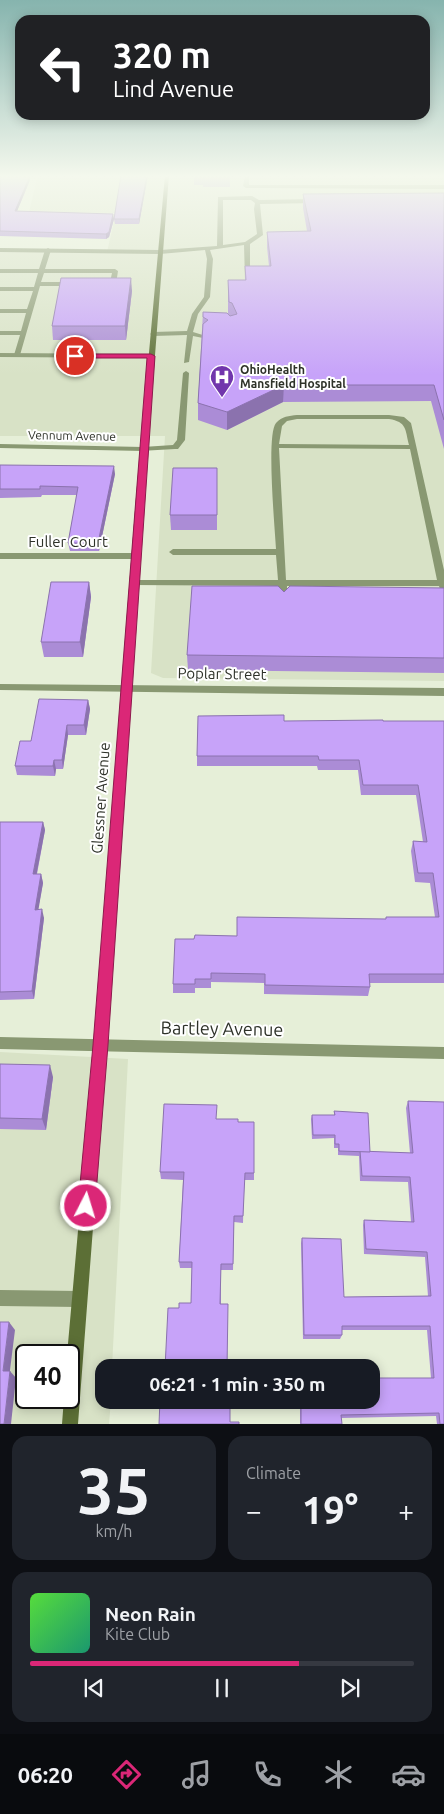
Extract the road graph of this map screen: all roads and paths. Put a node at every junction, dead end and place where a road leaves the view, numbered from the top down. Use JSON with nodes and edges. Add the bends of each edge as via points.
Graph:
{"nodes":[{"id":1,"x":161,"y":241,"type":"edge"},
{"id":2,"x":220,"y":241,"type":"edge"},
{"id":3,"x":247,"y":243,"type":"joint"},
{"id":4,"x":220,"y":247,"type":"junction"},
{"id":5,"x":207,"y":249,"type":"junction"},
{"id":6,"x":0,"y":250,"type":"edge"},
{"id":7,"x":48,"y":250,"type":"junction"},
{"id":8,"x":160,"y":252,"type":"junction"},
{"id":9,"x":42,"y":270,"type":"junction"},
{"id":10,"x":0,"y":271,"type":"edge"},
{"id":11,"x":248,"y":279,"type":"edge"},
{"id":12,"x":85,"y":284,"type":"edge"},
{"id":13,"x":104,"y":284,"type":"edge"},
{"id":14,"x":38,"y":287,"type":"junction"},
{"id":15,"x":0,"y":289,"type":"edge"},
{"id":16,"x":0,"y":311,"type":"edge"},
{"id":17,"x":30,"y":311,"type":"junction"},
{"id":18,"x":0,"y":333,"type":"edge"},
{"id":19,"x":24,"y":333,"type":"junction"},
{"id":20,"x":190,"y":333,"type":"junction"},
{"id":21,"x":153,"y":334,"type":"junction"},
{"id":22,"x":203,"y":336,"type":"edge"},
{"id":23,"x":0,"y":355,"type":"edge"},
{"id":24,"x":17,"y":355,"type":"junction"},
{"id":25,"x":151,"y":356,"type":"junction"},
{"id":26,"x":186,"y":362,"type":"dead end"},
{"id":27,"x":186,"y":373,"type":"dead end"},
{"id":28,"x":0,"y":446,"type":"edge"},
{"id":29,"x":275,"y":446,"type":"junction"},
{"id":30,"x":413,"y":447,"type":"junction"},
{"id":31,"x":143,"y":449,"type":"junction"},
{"id":32,"x":174,"y":552,"type":"dead end"},
{"id":33,"x":280,"y":552,"type":"junction"},
{"id":34,"x":0,"y":556,"type":"edge"},
{"id":35,"x":136,"y":556,"type":"junction"},
{"id":36,"x":134,"y":583,"type":"junction"},
{"id":37,"x":281,"y":583,"type":"junction"},
{"id":38,"x":443,"y":585,"type":"edge"},
{"id":39,"x":283,"y":602,"type":"edge"},
{"id":40,"x":0,"y":687,"type":"edge"},
{"id":41,"x":126,"y":688,"type":"junction"},
{"id":42,"x":444,"y":692,"type":"edge"},
{"id":43,"x":0,"y":1042,"type":"edge"},
{"id":44,"x":101,"y":1045,"type":"junction"},
{"id":45,"x":444,"y":1053,"type":"edge"},
{"id":46,"x":0,"y":1298,"type":"edge"},
{"id":47,"x":78,"y":1299,"type":"junction"},
{"id":48,"x":70,"y":1424,"type":"edge"}],
"edges":[{"from":1,"to":8,"type":"street","name":"Glessner Avenue"},
{"from":2,"to":4,"type":"street"},
{"from":3,"to":4,"type":"street"},
{"from":3,"to":11,"type":"street"},
{"from":4,"to":5,"type":"street"},
{"from":5,"to":8,"type":"street"},
{"from":5,"to":20,"type":"street","via":[[210,259],[207,297],[197,309],[197,321]]},
{"from":6,"to":7,"type":"street"},
{"from":7,"to":8,"type":"street"},
{"from":7,"to":9,"type":"street"},
{"from":8,"to":21,"type":"street","name":"Glessner Avenue"},
{"from":9,"to":10,"type":"street"},
{"from":9,"to":13,"type":"street","via":[[115,270],[113,284]]},
{"from":9,"to":14,"type":"street"},
{"from":12,"to":14,"type":"street"},
{"from":14,"to":15,"type":"street"},
{"from":14,"to":17,"type":"street"},
{"from":16,"to":17,"type":"street"},
{"from":17,"to":19,"type":"street"},
{"from":18,"to":19,"type":"street"},
{"from":19,"to":24,"type":"street"},
{"from":20,"to":21,"type":"street"},
{"from":20,"to":22,"type":"street"},
{"from":20,"to":26,"type":"street"},
{"from":21,"to":25,"type":"street","name":"Glessner Avenue"},
{"from":23,"to":24,"type":"street"},
{"from":24,"to":25,"type":"street"},
{"from":25,"to":31,"type":"street","name":"Glessner Avenue"},
{"from":27,"to":31,"type":"street","name":"Vennum Avenue","via":[[181,440],[175,447]]},
{"from":28,"to":31,"type":"street","name":"Vennum Avenue"},
{"from":29,"to":30,"type":"street"},
{"from":29,"to":30,"type":"street","via":[[278,425],[285,419],[389,417],[401,419],[408,425]]},
{"from":29,"to":33,"type":"street"},
{"from":30,"to":38,"type":"street"},
{"from":31,"to":35,"type":"street","name":"Glessner Avenue"},
{"from":32,"to":33,"type":"street"},
{"from":33,"to":37,"type":"street"},
{"from":34,"to":35,"type":"street","name":"Fuller Court"},
{"from":35,"to":36,"type":"street","name":"Glessner Avenue"},
{"from":36,"to":37,"type":"street"},
{"from":36,"to":41,"type":"street","name":"Glessner Avenue"},
{"from":37,"to":38,"type":"street"},
{"from":37,"to":39,"type":"street"},
{"from":40,"to":41,"type":"street","name":"Poplar Street"},
{"from":41,"to":42,"type":"street","name":"Poplar Street"},
{"from":41,"to":44,"type":"street","name":"Glessner Avenue"},
{"from":43,"to":44,"type":"street","name":"Bartley Avenue"},
{"from":44,"to":45,"type":"street","name":"Bartley Avenue"},
{"from":44,"to":47,"type":"street","name":"Glessner Avenue"},
{"from":46,"to":47,"type":"street"},
{"from":47,"to":48,"type":"street","name":"Glessner Avenue"}]}
